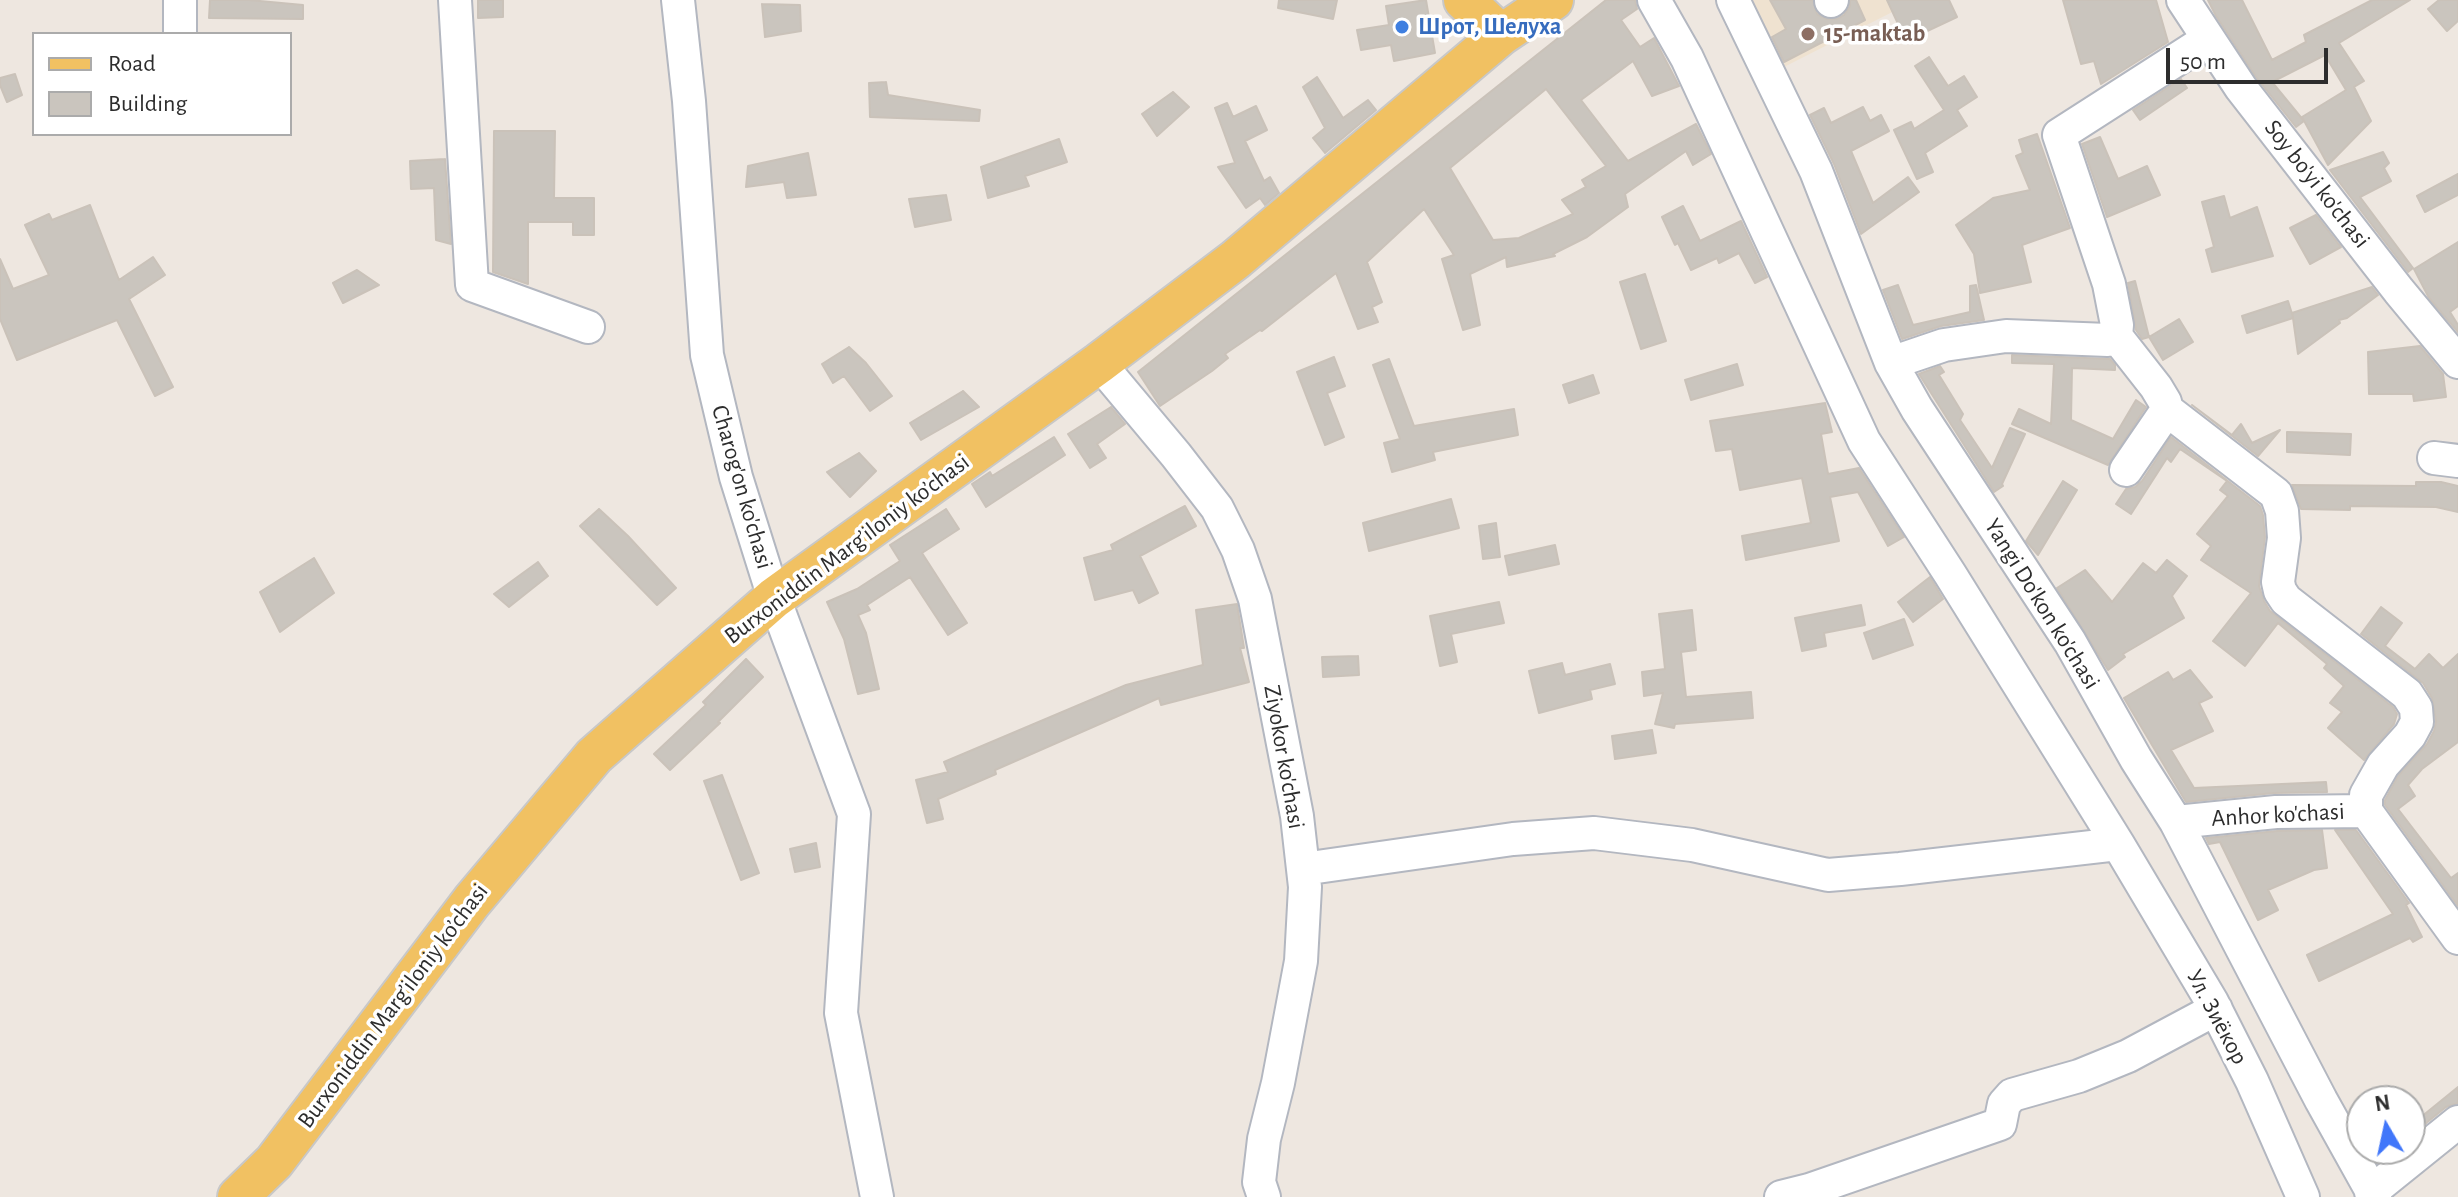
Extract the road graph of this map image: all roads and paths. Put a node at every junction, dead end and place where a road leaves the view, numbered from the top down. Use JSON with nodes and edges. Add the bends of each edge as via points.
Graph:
{"nodes":[{"id":1,"x":180,"y":0,"type":"edge"},
{"id":2,"x":455,"y":0,"type":"edge"},
{"id":3,"x":678,"y":0,"type":"edge"},
{"id":4,"x":1464,"y":0,"type":"edge"},
{"id":5,"x":1553,"y":0,"type":"edge"},
{"id":6,"x":1654,"y":0,"type":"edge"},
{"id":7,"x":1733,"y":0,"type":"edge"},
{"id":8,"x":2183,"y":0,"type":"edge"},
{"id":9,"x":180,"y":32,"type":"edge"},
{"id":10,"x":1501,"y":35,"type":"junction"},
{"id":11,"x":2207,"y":40,"type":"junction"},
{"id":12,"x":588,"y":327,"type":"dead end"},
{"id":13,"x":2116,"y":336,"type":"junction"},
{"id":14,"x":2458,"y":362,"type":"edge"},
{"id":15,"x":1099,"y":363,"type":"junction"},
{"id":16,"x":1891,"y":363,"type":"junction"},
{"id":17,"x":2167,"y":410,"type":"junction"},
{"id":18,"x":2126,"y":470,"type":"dead end"},
{"id":19,"x":774,"y":598,"type":"junction"},
{"id":20,"x":2366,"y":811,"type":"junction"},
{"id":21,"x":2176,"y":822,"type":"junction"},
{"id":22,"x":2118,"y":844,"type":"junction"},
{"id":23,"x":1303,"y":869,"type":"junction"},
{"id":24,"x":2458,"y":938,"type":"edge"},
{"id":25,"x":2216,"y":1009,"type":"junction"},
{"id":26,"x":2458,"y":1122,"type":"edge"},
{"id":27,"x":2373,"y":1194,"type":"edge"},
{"id":28,"x":238,"y":1197,"type":"edge"},
{"id":29,"x":877,"y":1197,"type":"edge"},
{"id":30,"x":1264,"y":1197,"type":"edge"},
{"id":31,"x":1781,"y":1197,"type":"edge"},
{"id":32,"x":2303,"y":1197,"type":"edge"}],
"edges":[{"from":1,"to":9,"type":"street"},
{"from":2,"to":12,"type":"street","via":[[472,285]]},
{"from":3,"to":19,"type":"street","name":"Charog'on ko'chasi","via":[[707,355],[736,477]]},
{"from":4,"to":10,"type":"main road"},
{"from":5,"to":10,"type":"main road","name":"Burxoniddin Marg’iloniy ko’chasi"},
{"from":6,"to":22,"type":"street","name":"Ул. Зиёкор","via":[[1687,58],[1864,441]]},
{"from":7,"to":16,"type":"street","name":"Yangi Do'kon ko'chasi","via":[[1816,171]]},
{"from":8,"to":11,"type":"street","name":"Soy bo'yi ko'chasi"},
{"from":10,"to":15,"type":"main road","name":"Burxoniddin Marg’iloniy ko’chasi","via":[[1235,260]]},
{"from":11,"to":13,"type":"street","via":[[2059,135],[2109,284]]},
{"from":11,"to":14,"type":"street","name":"Soy bo'yi ko'chasi"},
{"from":13,"to":16,"type":"street","via":[[2006,336],[1944,345]]},
{"from":13,"to":17,"type":"street"},
{"from":15,"to":19,"type":"main road","name":"Burxoniddin Marg’iloniy ko’chasi"},
{"from":15,"to":23,"type":"street","name":"Ziyokor ko'chasi","via":[[1217,508],[1238,550],[1255,599]]},
{"from":16,"to":21,"type":"street","name":"Yangi Do'kon ko'chasi","via":[[2070,642]]},
{"from":17,"to":18,"type":"street"},
{"from":17,"to":20,"type":"street","via":[[2276,494],[2284,538],[2278,582],[2286,600],[2407,694],[2416,708],[2417,722],[2383,765],[2366,795]]},
{"from":19,"to":28,"type":"main road","name":"Burxoniddin Marg’iloniy ko’chasi","via":[[594,756],[472,901],[274,1162]]},
{"from":19,"to":29,"type":"street","name":"Charog'on ko'chasi","via":[[854,814],[841,1013]]},
{"from":20,"to":21,"type":"street","name":"Anhor ko'chasi","via":[[2276,812]]},
{"from":20,"to":24,"type":"street","name":"Anhor ko'chasi"},
{"from":21,"to":27,"type":"street","name":"Yangi Do'kon ko'chasi"},
{"from":22,"to":23,"type":"street","via":[[1828,875],[1692,845],[1594,833]]},
{"from":22,"to":25,"type":"street","name":"Ул. Зиёкор"},
{"from":23,"to":30,"type":"street","name":"Ziyokor ko'chasi","via":[[1301,961],[1264,1139],[1259,1182]]},
{"from":25,"to":31,"type":"street","via":[[2128,1056],[2012,1095],[2000,1124]]},
{"from":25,"to":32,"type":"street","name":"Ул. Зиёкор"},
{"from":26,"to":27,"type":"street"}]}
